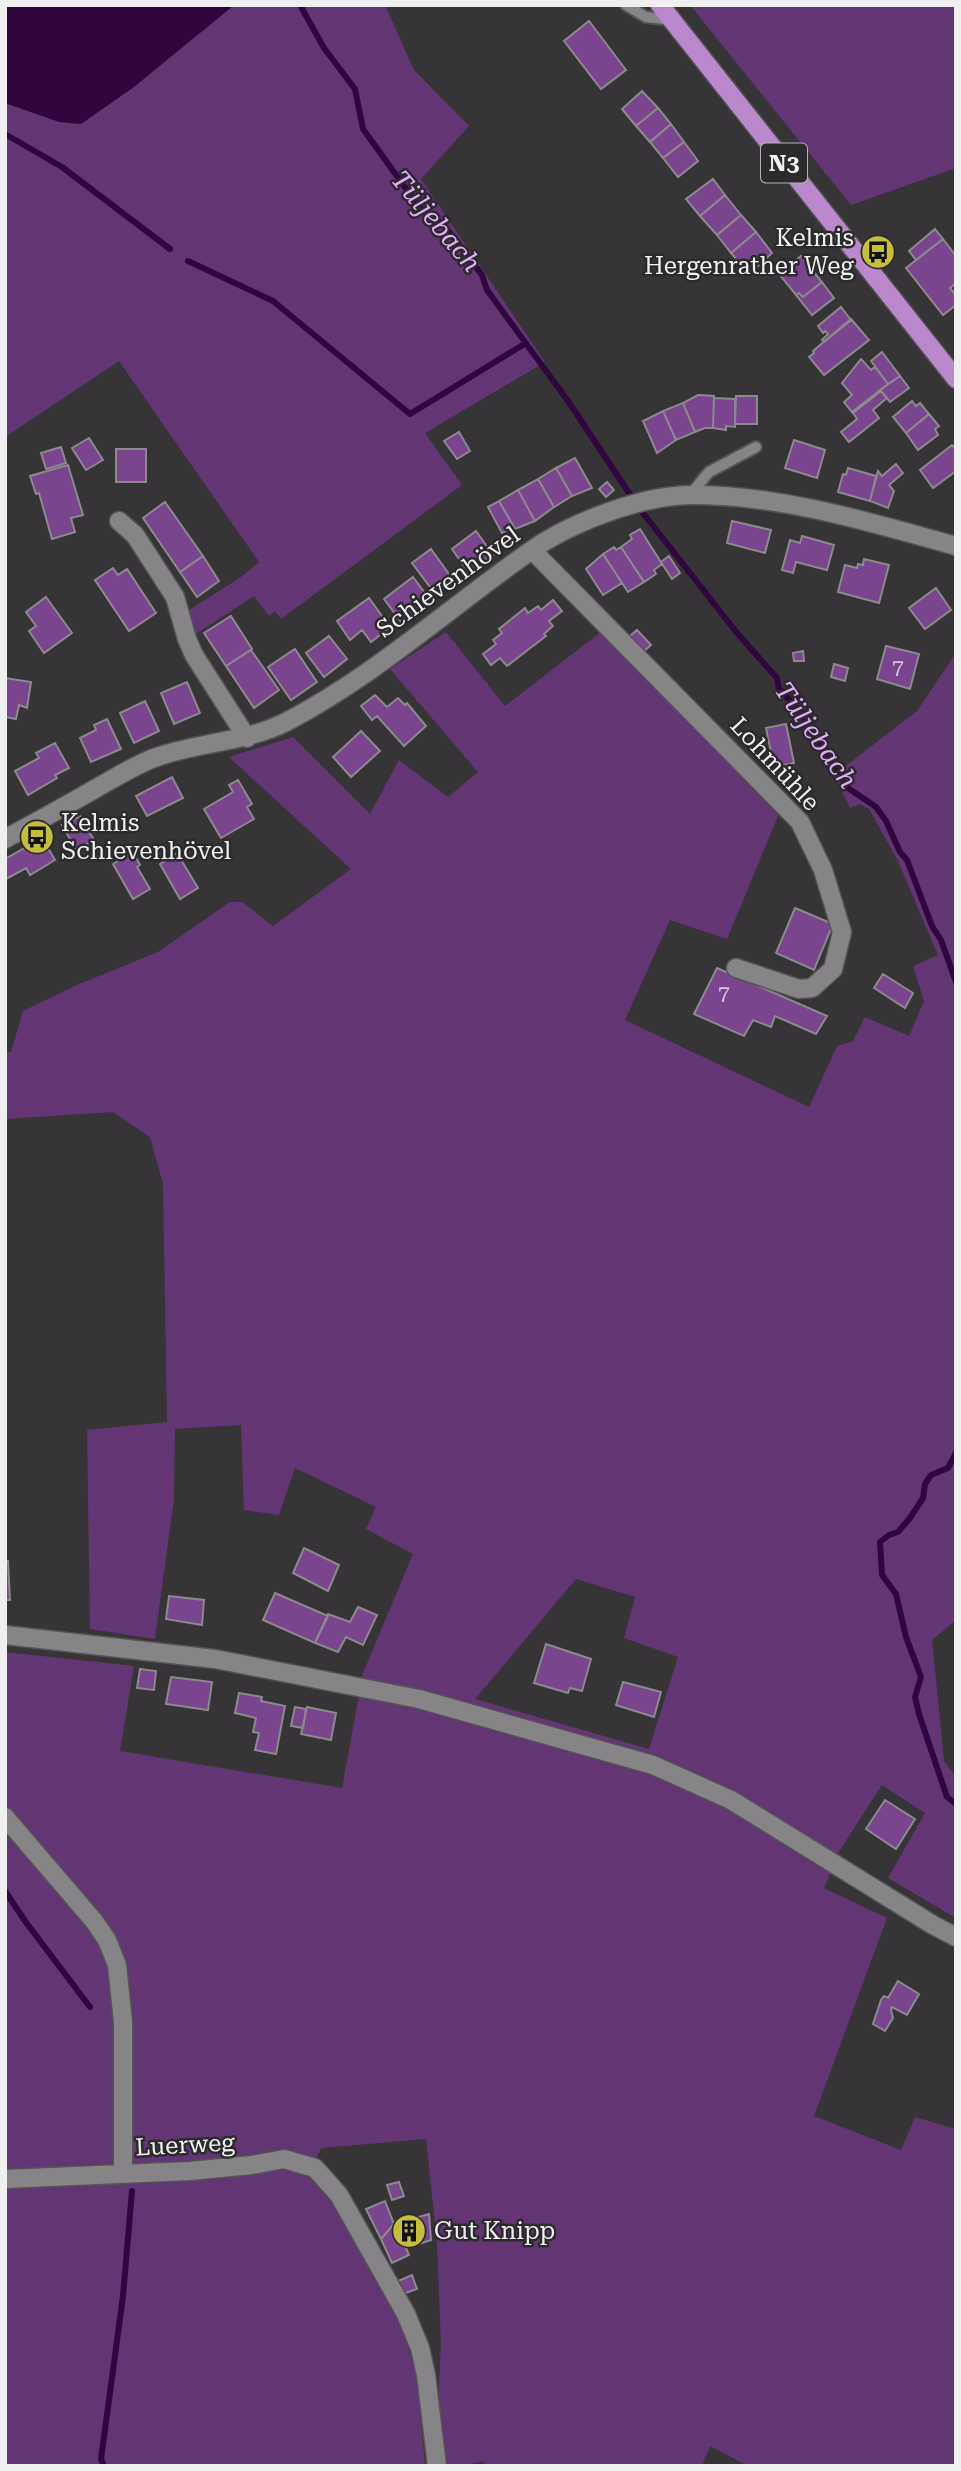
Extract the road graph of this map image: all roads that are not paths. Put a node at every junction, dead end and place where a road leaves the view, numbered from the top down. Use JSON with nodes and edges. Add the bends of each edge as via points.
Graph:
{"nodes":[{"id":1,"x":626,"y":5,"type":"edge"},
{"id":2,"x":660,"y":5,"type":"edge"},
{"id":3,"x":671,"y":20,"type":"junction"},
{"id":4,"x":956,"y":379,"type":"edge"},
{"id":5,"x":756,"y":447,"type":"dead end"},
{"id":6,"x":690,"y":495,"type":"junction"},
{"id":7,"x":119,"y":520,"type":"dead end"},
{"id":8,"x":956,"y":546,"type":"edge"},
{"id":9,"x":532,"y":550,"type":"junction"},
{"id":10,"x":247,"y":738,"type":"junction"},
{"id":11,"x":6,"y":837,"type":"edge"},
{"id":12,"x":736,"y":968,"type":"dead end"},
{"id":13,"x":5,"y":1634,"type":"edge"},
{"id":14,"x":5,"y":1817,"type":"edge"},
{"id":15,"x":956,"y":1937,"type":"edge"},
{"id":16,"x":123,"y":2173,"type":"junction"},
{"id":17,"x":5,"y":2179,"type":"edge"},
{"id":18,"x":436,"y":2466,"type":"edge"}],
"edges":[{"from":1,"to":3,"type":"lane","via":[[646,17]]},
{"from":2,"to":3,"type":"main road","number":"N3"},
{"from":3,"to":4,"type":"main road","number":"N3"},
{"from":5,"to":6,"type":"lane","via":[[709,472]]},
{"from":6,"to":8,"type":"street","name":"Schievenhövel","via":[[762,500],[835,513]]},
{"from":6,"to":9,"type":"street","name":"Schievenhövel","via":[[636,503],[584,522]]},
{"from":7,"to":10,"type":"street","via":[[135,535],[175,597],[194,655]]},
{"from":9,"to":10,"type":"street","name":"Schievenhövel","via":[[344,688]]},
{"from":9,"to":12,"type":"street","name":"Lohmühle","via":[[800,822],[842,932],[833,969],[812,988],[799,989]]},
{"from":10,"to":11,"type":"street","name":"Schievenhövel","via":[[153,759]]},
{"from":13,"to":15,"type":"street","via":[[215,1659],[419,1699],[653,1765],[731,1800]]},
{"from":14,"to":16,"type":"street","name":"Luerweg","via":[[94,1921],[117,1965],[123,2022]]},
{"from":16,"to":17,"type":"street"},
{"from":16,"to":18,"type":"street","name":"Luerweg","via":[[190,2171],[284,2159],[315,2168],[339,2195],[406,2314],[420,2348]]}]}
